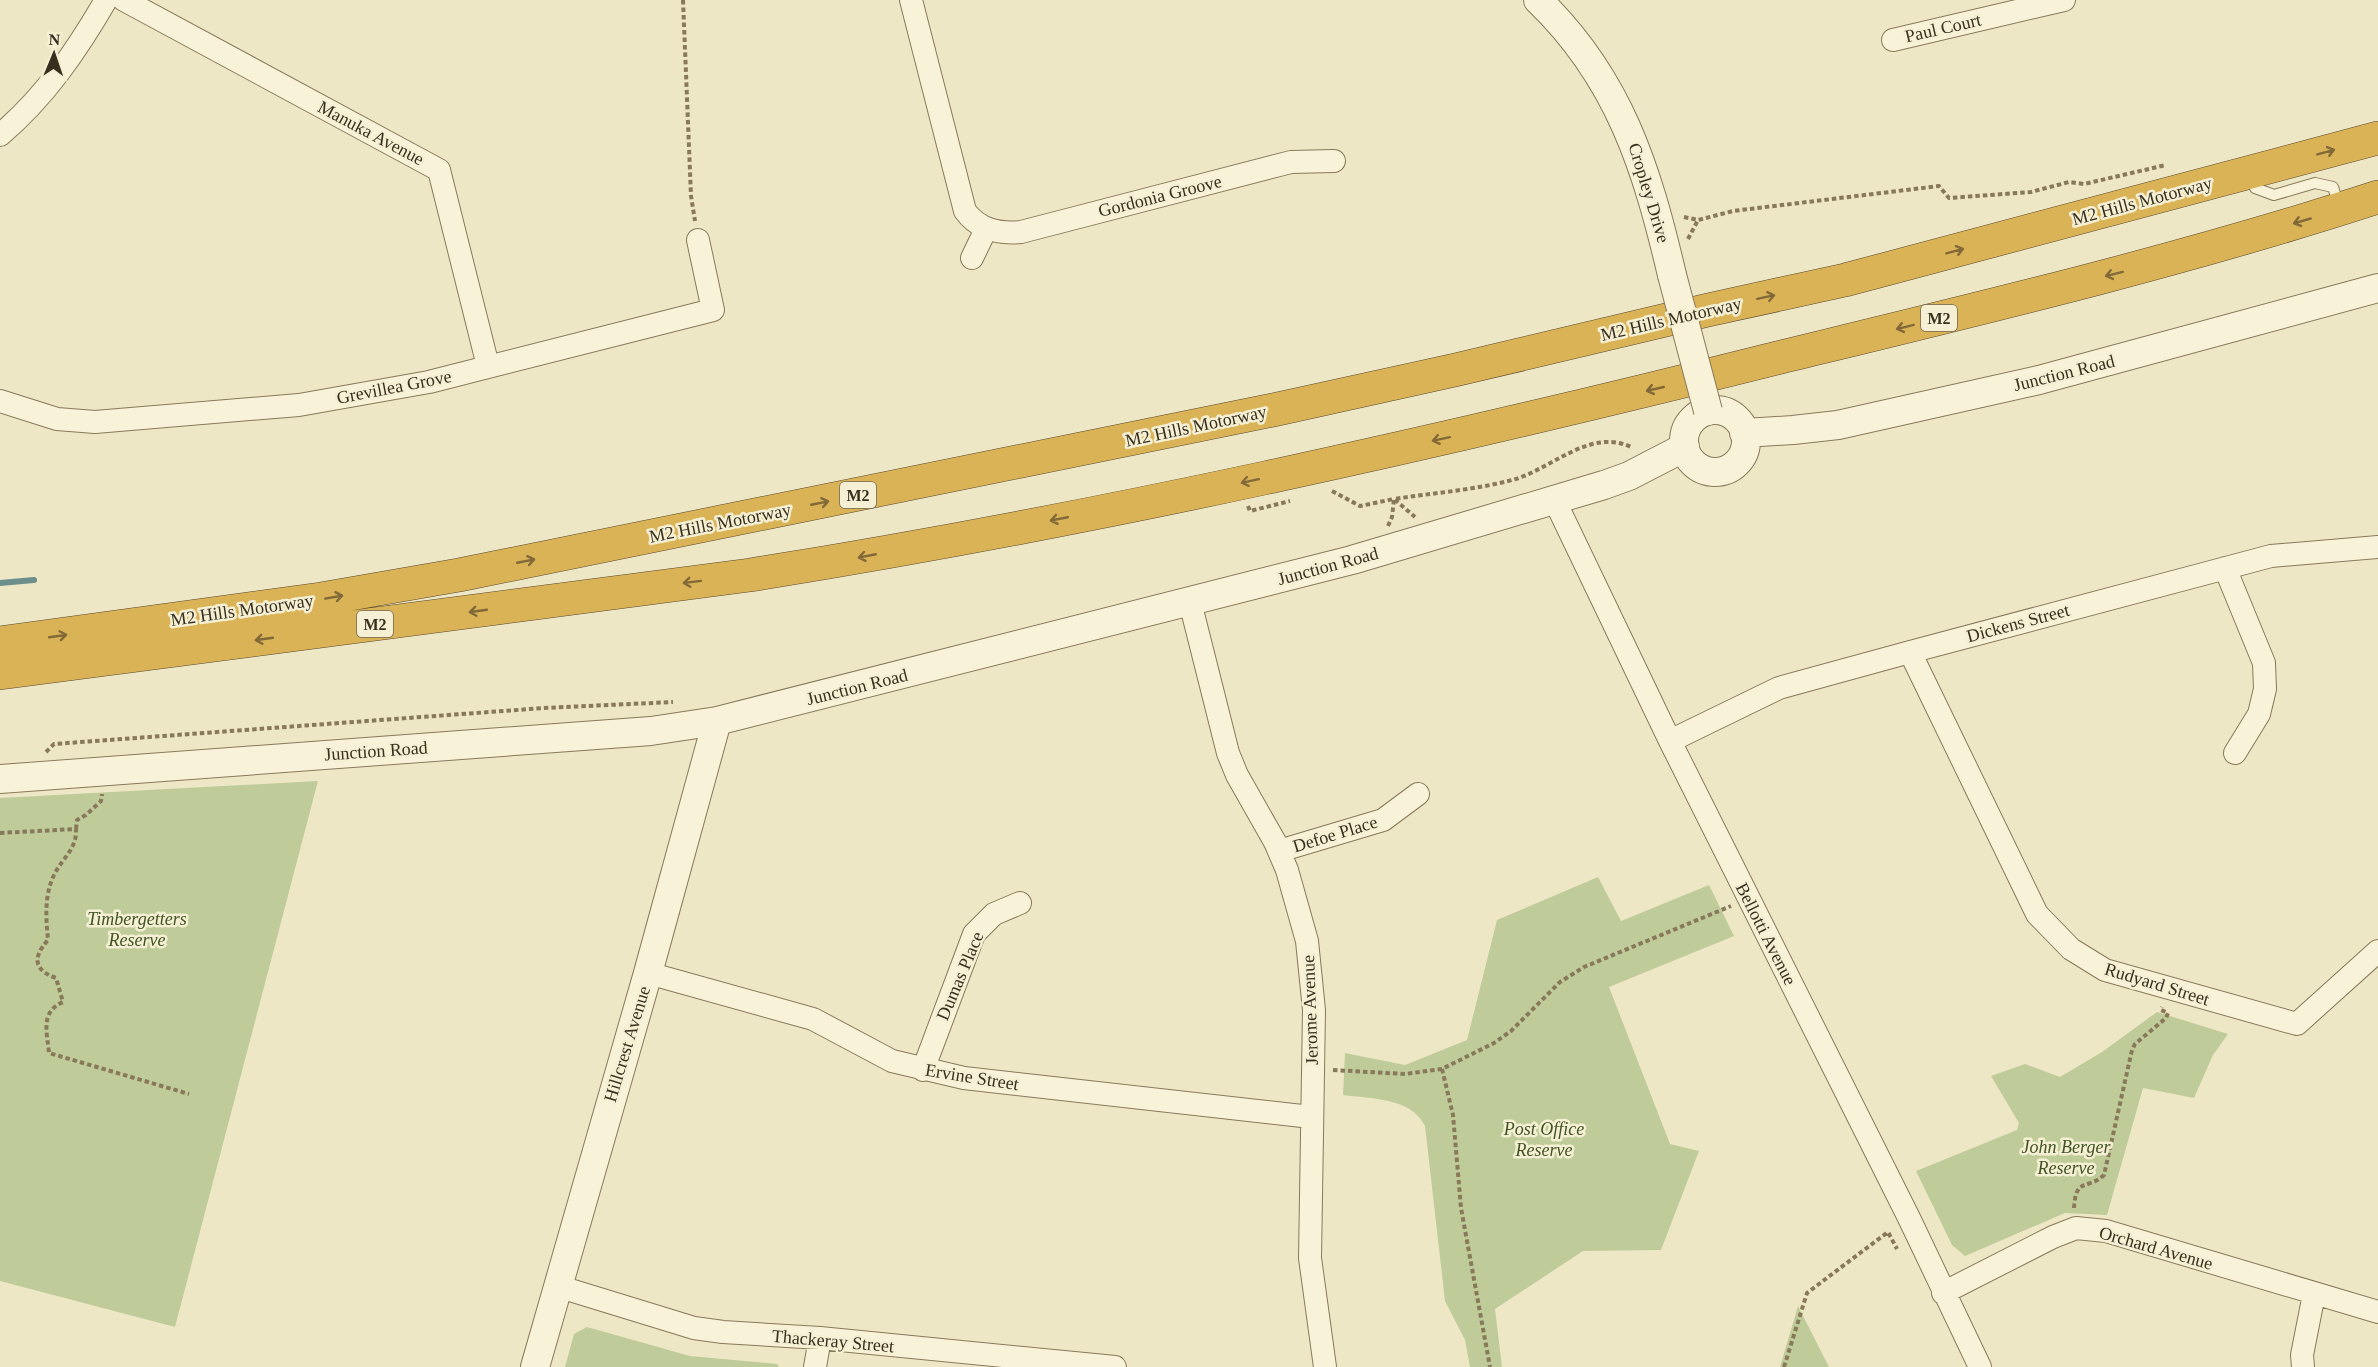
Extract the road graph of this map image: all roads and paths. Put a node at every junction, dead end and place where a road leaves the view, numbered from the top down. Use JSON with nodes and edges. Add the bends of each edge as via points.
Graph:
{"nodes":[{"id":1,"x":106,"y":0,"type":"edge"},
{"id":2,"x":124,"y":0,"type":"edge"},
{"id":3,"x":683,"y":0,"type":"edge"},
{"id":4,"x":911,"y":0,"type":"edge"},
{"id":5,"x":1538,"y":0,"type":"edge"},
{"id":6,"x":2064,"y":0,"type":"edge"},
{"id":7,"x":1893,"y":40,"type":"dead end"},
{"id":8,"x":0,"y":135,"type":"edge"},
{"id":9,"x":2378,"y":138,"type":"edge"},
{"id":10,"x":1334,"y":161,"type":"dead end"},
{"id":11,"x":2166,"y":165,"type":"dead end"},
{"id":12,"x":2249,"y":172,"type":"junction"},
{"id":13,"x":2378,"y":197,"type":"edge"},
{"id":14,"x":2341,"y":209,"type":"junction"},
{"id":15,"x":1684,"y":217,"type":"dead end"},
{"id":16,"x":1698,"y":220,"type":"junction"},
{"id":17,"x":986,"y":229,"type":"junction"},
{"id":18,"x":1688,"y":239,"type":"dead end"},
{"id":19,"x":698,"y":240,"type":"joint"},
{"id":20,"x":972,"y":258,"type":"dead end"},
{"id":21,"x":2378,"y":288,"type":"edge"},
{"id":22,"x":488,"y":366,"type":"junction"},
{"id":23,"x":0,"y":401,"type":"edge"},
{"id":24,"x":1708,"y":411,"type":"junction"},
{"id":25,"x":1744,"y":433,"type":"junction"},
{"id":26,"x":1684,"y":447,"type":"junction"},
{"id":27,"x":1651,"y":464,"type":"junction"},
{"id":28,"x":1323,"y":493,"type":"dead end"},
{"id":29,"x":1394,"y":499,"type":"junction"},
{"id":30,"x":1554,"y":499,"type":"junction"},
{"id":31,"x":1291,"y":501,"type":"dead end"},
{"id":32,"x":1249,"y":507,"type":"dead end"},
{"id":33,"x":1382,"y":531,"type":"dead end"},
{"id":34,"x":1425,"y":540,"type":"junction"},
{"id":35,"x":2378,"y":547,"type":"edge"},
{"id":36,"x":2225,"y":568,"type":"junction"},
{"id":37,"x":1190,"y":602,"type":"junction"},
{"id":38,"x":0,"y":644,"type":"edge"},
{"id":39,"x":1910,"y":652,"type":"junction"},
{"id":40,"x":0,"y":673,"type":"edge"},
{"id":41,"x":675,"y":702,"type":"dead end"},
{"id":42,"x":717,"y":721,"type":"junction"},
{"id":43,"x":1670,"y":741,"type":"junction"},
{"id":44,"x":45,"y":752,"type":"dead end"},
{"id":45,"x":2235,"y":753,"type":"dead end"},
{"id":46,"x":99,"y":772,"type":"junction"},
{"id":47,"x":0,"y":780,"type":"edge"},
{"id":48,"x":1418,"y":794,"type":"dead end"},
{"id":49,"x":76,"y":829,"type":"junction"},
{"id":50,"x":0,"y":834,"type":"edge"},
{"id":51,"x":1279,"y":851,"type":"junction"},
{"id":52,"x":1020,"y":903,"type":"dead end"},
{"id":53,"x":1726,"y":908,"type":"dead end"},
{"id":54,"x":2378,"y":951,"type":"edge"},
{"id":55,"x":648,"y":973,"type":"junction"},
{"id":56,"x":2167,"y":989,"type":"junction"},
{"id":57,"x":1442,"y":1069,"type":"junction"},
{"id":58,"x":923,"y":1070,"type":"junction"},
{"id":59,"x":1340,"y":1070,"type":"dead end"},
{"id":60,"x":189,"y":1094,"type":"dead end"},
{"id":61,"x":1311,"y":1117,"type":"junction"},
{"id":62,"x":2076,"y":1228,"type":"junction"},
{"id":63,"x":1897,"y":1249,"type":"dead end"},
{"id":64,"x":557,"y":1286,"type":"junction"},
{"id":65,"x":1943,"y":1293,"type":"junction"},
{"id":66,"x":2314,"y":1294,"type":"junction"},
{"id":67,"x":2378,"y":1312,"type":"edge"},
{"id":68,"x":820,"y":1338,"type":"junction"},
{"id":69,"x":535,"y":1367,"type":"edge"},
{"id":70,"x":815,"y":1367,"type":"edge"},
{"id":71,"x":1114,"y":1367,"type":"edge"},
{"id":72,"x":1325,"y":1367,"type":"edge"},
{"id":73,"x":1490,"y":1367,"type":"edge"},
{"id":74,"x":1784,"y":1367,"type":"edge"},
{"id":75,"x":1980,"y":1367,"type":"edge"},
{"id":76,"x":2303,"y":1367,"type":"edge"}],
"edges":[{"from":1,"to":8,"type":"street","via":[[50,86]]},
{"from":2,"to":22,"type":"street","name":"Manuka Avenue","via":[[439,170]]},
{"from":3,"to":19,"type":"path","via":[[691,196]]},
{"from":4,"to":17,"type":"street","via":[[965,212]]},
{"from":5,"to":24,"type":"street","name":"Cropley Drive","bridge":true,"via":[[1590,61],[1625,122],[1649,182]]},
{"from":6,"to":7,"type":"street","name":"Paul Court"},
{"from":12,"to":9,"type":"highway","name":"M2 Hills Motorway","number":"M2","one_way":true},
{"from":10,"to":17,"type":"street","name":"Gordonia Groove","via":[[1292,162],[1021,232]]},
{"from":11,"to":16,"type":"path","via":[[2031,192],[1949,198],[1939,186],[1733,211]]},
{"from":12,"to":14,"type":"lane","via":[[2255,188],[2274,195],[2315,183],[2332,188]]},
{"from":38,"to":12,"type":"highway","name":"M2 Hills Motorway","number":"M2","one_way":true,"via":[[321,599],[459,574],[1273,410],[1845,280]]},
{"from":13,"to":14,"type":"highway","name":"M2 Hills Motorway","number":"M2"},
{"from":14,"to":40,"type":"highway","name":"M2 Hills Motorway","number":"M2","one_way":true,"via":[[2137,268],[1756,364],[1226,486],[863,557],[750,575]]},
{"from":15,"to":16,"type":"path"},
{"from":16,"to":18,"type":"path"},
{"from":17,"to":20,"type":"street"},
{"from":19,"to":22,"type":"street","name":"Grevillea Grove","via":[[713,310]]},
{"from":21,"to":25,"type":"street","name":"Junction Road","via":[[2039,380],[1816,428]]},
{"from":22,"to":23,"type":"street","name":"Grevillea Grove","via":[[429,382],[299,405],[95,422],[57,419]]},
{"from":24,"to":25,"type":"street","via":[[1734,417]]},
{"from":24,"to":26,"type":"street","via":[[1691,421]]},
{"from":25,"to":26,"type":"street","via":[[1746,442],[1738,460],[1722,471],[1694,464]]},
{"from":26,"to":27,"type":"street","name":"Junction Road"},
{"from":27,"to":29,"type":"path","via":[[1636,449],[1606,442],[1567,454],[1510,481]]},
{"from":27,"to":30,"type":"street","name":"Junction Road","via":[[1604,485]]},
{"from":28,"to":29,"type":"path","via":[[1334,490],[1360,506]]},
{"from":29,"to":33,"type":"path","via":[[1390,524]]},
{"from":29,"to":34,"type":"path","via":[[1418,519]]},
{"from":30,"to":34,"type":"street","name":"Junction Road"},
{"from":30,"to":43,"type":"street","name":"Bellotti Avenue"},
{"from":31,"to":32,"type":"path","via":[[1250,511]]},
{"from":34,"to":37,"type":"street","name":"Junction Road"},
{"from":35,"to":36,"type":"street","name":"Dickens Street","via":[[2271,556]]},
{"from":36,"to":39,"type":"street","name":"Dickens Street"},
{"from":36,"to":45,"type":"street","via":[[2264,663],[2265,689],[2259,714]]},
{"from":37,"to":42,"type":"street","name":"Junction Road"},
{"from":37,"to":51,"type":"street","name":"Jerome Avenue","via":[[1228,753]]},
{"from":39,"to":43,"type":"street","name":"Dickens Street","via":[[1779,688]]},
{"from":39,"to":56,"type":"street","name":"Rudyard Street","via":[[2037,914],[2071,949],[2105,970]]},
{"from":41,"to":44,"type":"path","via":[[54,744]]},
{"from":42,"to":46,"type":"street","name":"Junction Road","via":[[651,731]]},
{"from":42,"to":55,"type":"street","name":"Hillcrest Avenue"},
{"from":43,"to":65,"type":"street","name":"Bellotti Avenue"},
{"from":46,"to":47,"type":"street","name":"Junction Road"},
{"from":46,"to":49,"type":"path","via":[[101,801],[77,820]]},
{"from":48,"to":51,"type":"street","name":"Defoe Place","via":[[1383,820]]},
{"from":49,"to":50,"type":"path"},
{"from":49,"to":60,"type":"path","via":[[76,841],[54,876],[47,896],[48,940],[38,955],[38,967],[56,978],[63,1002],[48,1011],[49,1053]]},
{"from":51,"to":61,"type":"street","name":"Jerome Avenue","via":[[1297,900],[1310,962],[1314,1010]]},
{"from":52,"to":58,"type":"street","name":"Dumas Place","via":[[994,914],[974,934]]},
{"from":53,"to":57,"type":"path","via":[[1584,967],[1560,982],[1511,1031]]},
{"from":54,"to":56,"type":"street","name":"Rudyard Street","via":[[2297,1024]]},
{"from":55,"to":58,"type":"street","name":"Ervine Street","via":[[813,1019],[880,1055]]},
{"from":55,"to":64,"type":"street","name":"Hillcrest Avenue"},
{"from":56,"to":62,"type":"path","via":[[2161,1010],[2168,1013],[2166,1018],[2132,1050],[2104,1175],[2075,1194]]},
{"from":57,"to":59,"type":"path","via":[[1405,1074]]},
{"from":57,"to":73,"type":"path","via":[[1453,1115],[1461,1208]]},
{"from":58,"to":61,"type":"street","name":"Ervine Street","via":[[964,1078]]},
{"from":61,"to":72,"type":"street","name":"Jerome Avenue","via":[[1310,1258]]},
{"from":62,"to":65,"type":"street","name":"Orchard Avenue"},
{"from":62,"to":66,"type":"street","name":"Orchard Avenue","via":[[2106,1231]]},
{"from":63,"to":74,"type":"path","via":[[1888,1232],[1807,1293]]},
{"from":64,"to":68,"type":"street","name":"Thackeray Street","via":[[694,1328]]},
{"from":64,"to":69,"type":"street","name":"Hillcrest Avenue"},
{"from":65,"to":75,"type":"street","name":"Bellotti Avenue"},
{"from":66,"to":67,"type":"street","name":"Orchard Avenue"},
{"from":66,"to":76,"type":"street"},
{"from":68,"to":70,"type":"street"},
{"from":68,"to":71,"type":"street","name":"Thackeray Street"}]}
